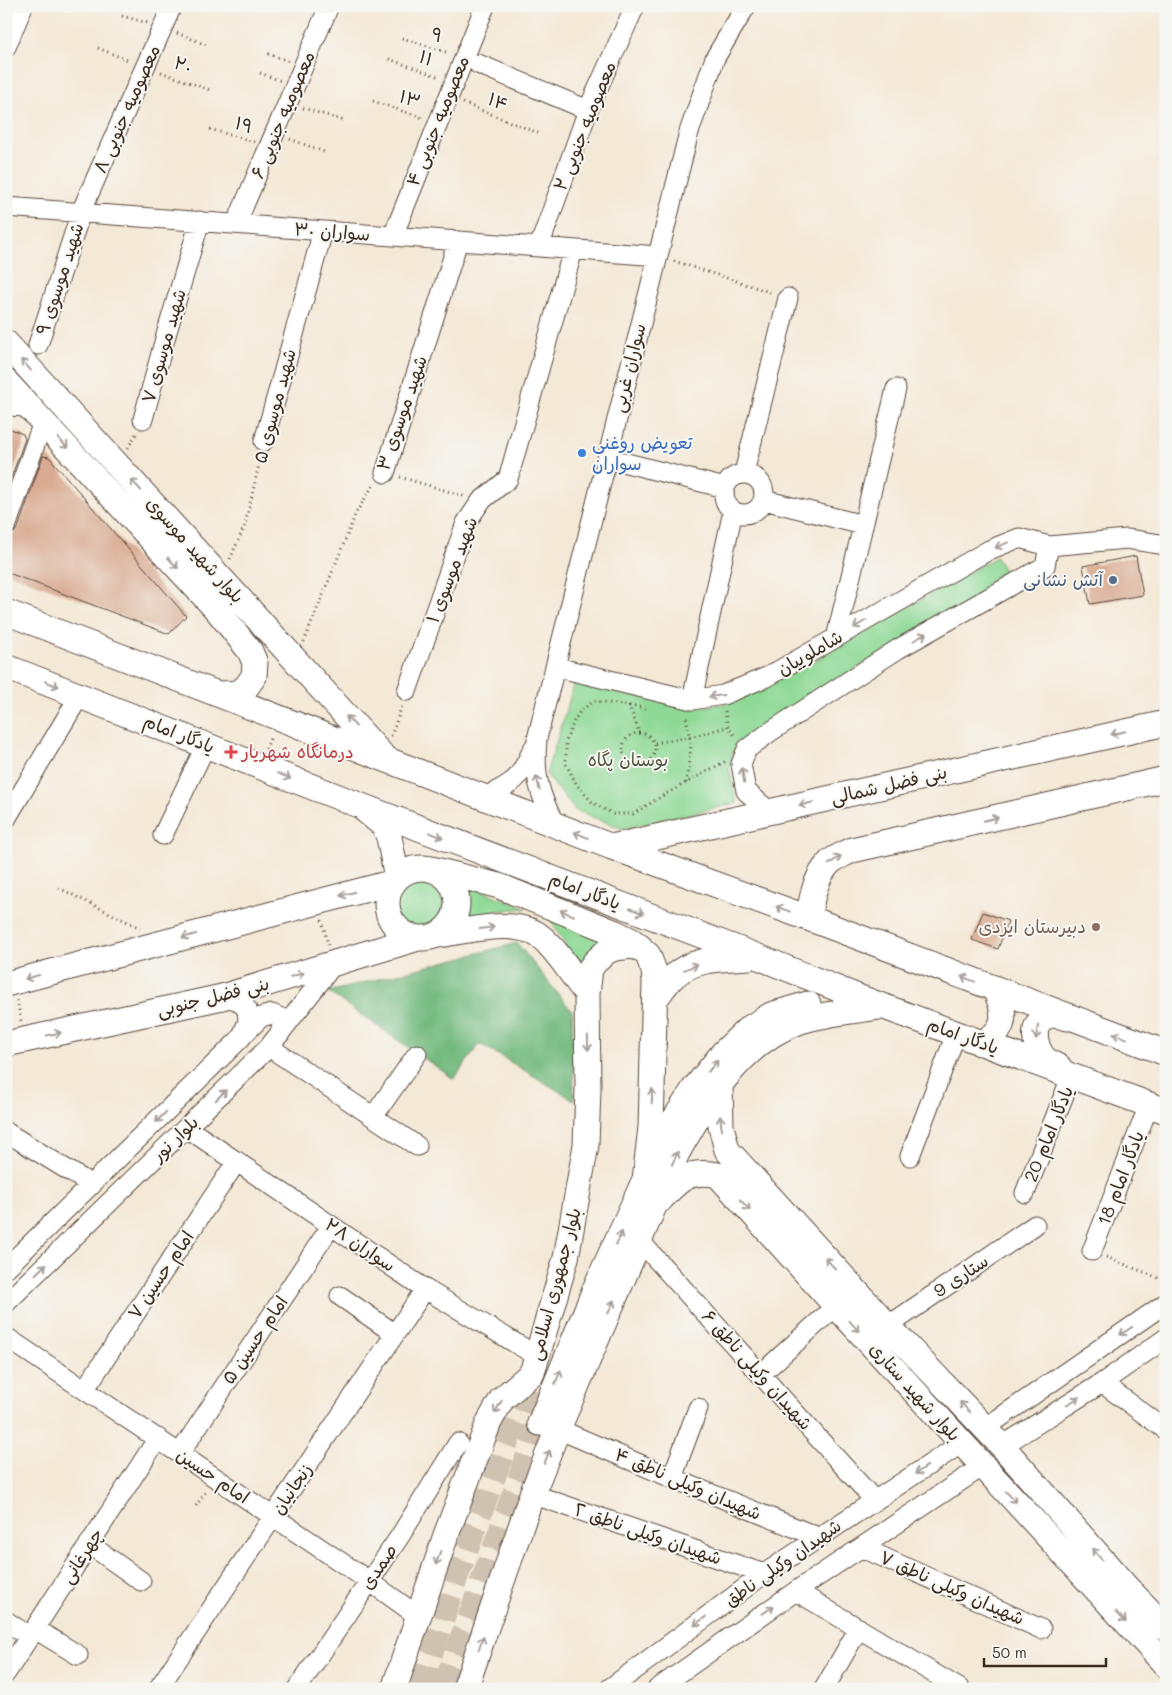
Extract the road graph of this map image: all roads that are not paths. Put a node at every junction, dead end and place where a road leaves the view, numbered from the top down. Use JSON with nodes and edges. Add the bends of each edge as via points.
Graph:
{"nodes":[{"id":1,"x":23,"y":6,"type":"edge"},
{"id":2,"x":172,"y":6,"type":"edge"},
{"id":3,"x":330,"y":6,"type":"edge"},
{"id":4,"x":485,"y":6,"type":"edge"},
{"id":5,"x":635,"y":6,"type":"edge"},
{"id":6,"x":746,"y":6,"type":"edge"},
{"id":7,"x":6,"y":47,"type":"edge"},
{"id":8,"x":471,"y":61,"type":"junction"},
{"id":9,"x":588,"y":110,"type":"junction"},
{"id":10,"x":6,"y":207,"type":"edge"},
{"id":11,"x":81,"y":212,"type":"junction"},
{"id":12,"x":200,"y":221,"type":"junction"},
{"id":13,"x":236,"y":224,"type":"junction"},
{"id":14,"x":323,"y":231,"type":"junction"},
{"id":15,"x":393,"y":236,"type":"junction"},
{"id":16,"x":458,"y":241,"type":"junction"},
{"id":17,"x":539,"y":247,"type":"junction"},
{"id":18,"x":573,"y":250,"type":"junction"},
{"id":19,"x":658,"y":256,"type":"junction"},
{"id":20,"x":788,"y":298,"type":"road end"},
{"id":21,"x":6,"y":343,"type":"edge"},
{"id":22,"x":38,"y":345,"type":"dead end"},
{"id":23,"x":6,"y":382,"type":"edge"},
{"id":24,"x":896,"y":389,"type":"dead end"},
{"id":25,"x":26,"y":412,"type":"edge"},
{"id":26,"x":143,"y":420,"type":"road end"},
{"id":27,"x":264,"y":441,"type":"road end"},
{"id":28,"x":606,"y":458,"type":"junction"},
{"id":29,"x":385,"y":473,"type":"road end"},
{"id":30,"x":744,"y":473,"type":"junction"},
{"id":31,"x":725,"y":488,"type":"junction"},
{"id":32,"x":764,"y":500,"type":"junction"},
{"id":33,"x":733,"y":511,"type":"junction"},
{"id":34,"x":7,"y":524,"type":"edge"},
{"id":35,"x":863,"y":525,"type":"junction"},
{"id":36,"x":1166,"y":545,"type":"edge"},
{"id":37,"x":1049,"y":546,"type":"junction"},
{"id":38,"x":6,"y":612,"type":"edge"},
{"id":39,"x":836,"y":638,"type":"junction"},
{"id":40,"x":6,"y":667,"type":"edge"},
{"id":41,"x":556,"y":667,"type":"junction"},
{"id":42,"x":407,"y":691,"type":"road end"},
{"id":43,"x":220,"y":694,"type":"junction"},
{"id":44,"x":80,"y":695,"type":"junction"},
{"id":45,"x":692,"y":700,"type":"junction"},
{"id":46,"x":1166,"y":723,"type":"edge"},
{"id":47,"x":537,"y":739,"type":"junction"},
{"id":48,"x":206,"y":745,"type":"junction"},
{"id":49,"x":384,"y":758,"type":"junction"},
{"id":50,"x":1166,"y":780,"type":"edge"},
{"id":51,"x":485,"y":797,"type":"junction"},
{"id":52,"x":356,"y":804,"type":"junction"},
{"id":53,"x":770,"y":812,"type":"junction"},
{"id":54,"x":6,"y":820,"type":"edge"},
{"id":55,"x":555,"y":824,"type":"junction"},
{"id":56,"x":163,"y":834,"type":"dead end"},
{"id":57,"x":612,"y":847,"type":"junction"},
{"id":58,"x":432,"y":869,"type":"junction"},
{"id":59,"x":396,"y":880,"type":"junction"},
{"id":60,"x":808,"y":918,"type":"junction"},
{"id":61,"x":428,"y":936,"type":"junction"},
{"id":62,"x":642,"y":949,"type":"junction"},
{"id":63,"x":756,"y":956,"type":"junction"},
{"id":64,"x":333,"y":965,"type":"junction"},
{"id":65,"x":10,"y":983,"type":"edge"},
{"id":66,"x":994,"y":988,"type":"junction"},
{"id":67,"x":655,"y":990,"type":"junction"},
{"id":68,"x":587,"y":994,"type":"junction"},
{"id":69,"x":222,"y":997,"type":"junction"},
{"id":70,"x":874,"y":1003,"type":"junction"},
{"id":71,"x":1075,"y":1019,"type":"junction"},
{"id":72,"x":956,"y":1034,"type":"junction"},
{"id":73,"x":241,"y":1038,"type":"junction"},
{"id":74,"x":274,"y":1041,"type":"junction"},
{"id":75,"x":16,"y":1042,"type":"edge"},
{"id":76,"x":980,"y":1043,"type":"junction"},
{"id":77,"x":1166,"y":1053,"type":"edge"},
{"id":78,"x":417,"y":1054,"type":"dead end"},
{"id":79,"x":1072,"y":1075,"type":"junction"},
{"id":80,"x":720,"y":1084,"type":"junction"},
{"id":81,"x":1158,"y":1108,"type":"edge"},
{"id":82,"x":373,"y":1117,"type":"junction"},
{"id":83,"x":187,"y":1128,"type":"junction"},
{"id":84,"x":6,"y":1132,"type":"edge"},
{"id":85,"x":417,"y":1146,"type":"dead end"},
{"id":86,"x":727,"y":1150,"type":"junction"},
{"id":87,"x":910,"y":1156,"type":"dead end"},
{"id":88,"x":237,"y":1161,"type":"junction"},
{"id":89,"x":718,"y":1175,"type":"junction"},
{"id":90,"x":645,"y":1180,"type":"junction"},
{"id":91,"x":92,"y":1185,"type":"junction"},
{"id":92,"x":1026,"y":1193,"type":"dead end"},
{"id":93,"x":653,"y":1207,"type":"junction"},
{"id":94,"x":1035,"y":1225,"type":"dead end"},
{"id":95,"x":331,"y":1226,"type":"junction"},
{"id":96,"x":639,"y":1240,"type":"junction"},
{"id":97,"x":1092,"y":1251,"type":"road end"},
{"id":98,"x":6,"y":1268,"type":"edge"},
{"id":99,"x":425,"y":1289,"type":"junction"},
{"id":100,"x":340,"y":1296,"type":"dead end"},
{"id":101,"x":6,"y":1302,"type":"edge"},
{"id":102,"x":1166,"y":1303,"type":"edge"},
{"id":103,"x":836,"y":1306,"type":"junction"},
{"id":104,"x":888,"y":1326,"type":"junction"},
{"id":105,"x":396,"y":1334,"type":"junction"},
{"id":106,"x":6,"y":1337,"type":"edge"},
{"id":107,"x":1166,"y":1338,"type":"edge"},
{"id":108,"x":534,"y":1364,"type":"junction"},
{"id":109,"x":760,"y":1374,"type":"junction"},
{"id":110,"x":1102,"y":1383,"type":"junction"},
{"id":111,"x":85,"y":1389,"type":"junction"},
{"id":112,"x":1030,"y":1396,"type":"junction"},
{"id":113,"x":698,"y":1408,"type":"dead end"},
{"id":114,"x":1042,"y":1420,"type":"junction"},
{"id":115,"x":549,"y":1426,"type":"junction"},
{"id":116,"x":985,"y":1428,"type":"junction"},
{"id":117,"x":1166,"y":1430,"type":"edge"},
{"id":118,"x":158,"y":1438,"type":"junction"},
{"id":119,"x":458,"y":1443,"type":"dead end"},
{"id":120,"x":962,"y":1443,"type":"junction"},
{"id":121,"x":1002,"y":1446,"type":"junction"},
{"id":122,"x":180,"y":1453,"type":"junction"},
{"id":123,"x":983,"y":1466,"type":"junction"},
{"id":124,"x":672,"y":1478,"type":"junction"},
{"id":125,"x":532,"y":1494,"type":"junction"},
{"id":126,"x":875,"y":1501,"type":"junction"},
{"id":127,"x":274,"y":1516,"type":"junction"},
{"id":128,"x":818,"y":1537,"type":"junction"},
{"id":129,"x":89,"y":1544,"type":"junction"},
{"id":130,"x":863,"y":1548,"type":"junction"},
{"id":131,"x":764,"y":1574,"type":"junction"},
{"id":132,"x":141,"y":1581,"type":"dead end"},
{"id":133,"x":369,"y":1581,"type":"junction"},
{"id":134,"x":796,"y":1591,"type":"junction"},
{"id":135,"x":418,"y":1616,"type":"junction"},
{"id":136,"x":6,"y":1621,"type":"edge"},
{"id":137,"x":859,"y":1628,"type":"junction"},
{"id":138,"x":1041,"y":1628,"type":"dead end"},
{"id":139,"x":1166,"y":1628,"type":"edge"},
{"id":140,"x":32,"y":1633,"type":"junction"},
{"id":141,"x":78,"y":1655,"type":"dead end"},
{"id":142,"x":1166,"y":1665,"type":"edge"},
{"id":143,"x":6,"y":1673,"type":"edge"},
{"id":144,"x":158,"y":1689,"type":"edge"},
{"id":145,"x":297,"y":1689,"type":"edge"},
{"id":146,"x":394,"y":1689,"type":"edge"},
{"id":147,"x":465,"y":1689,"type":"edge"},
{"id":148,"x":609,"y":1689,"type":"edge"},
{"id":149,"x":656,"y":1689,"type":"edge"},
{"id":150,"x":824,"y":1689,"type":"edge"},
{"id":151,"x":960,"y":1689,"type":"edge"}],
"edges":[{"from":1,"to":7,"type":"street"},
{"from":2,"to":11,"type":"street","name":"معصومیه جنوبی ۸"},
{"from":3,"to":13,"type":"street","name":"معصومیه جنوبی ۶"},
{"from":4,"to":8,"type":"street","name":"معصومیه جنوبی ۴"},
{"from":5,"to":9,"type":"street","name":"معصومیه جنوبی ۲"},
{"from":6,"to":19,"type":"street","name":"سواران غربی","via":[[715,58],[708,77],[689,132]]},
{"from":8,"to":9,"type":"street"},
{"from":8,"to":15,"type":"street","name":"معصومیه جنوبی ۴","via":[[451,90]]},
{"from":9,"to":17,"type":"street","name":"معصومیه جنوبی ۲"},
{"from":10,"to":11,"type":"street","name":"سواران ۳۰"},
{"from":11,"to":12,"type":"street","name":"سواران ۳۰"},
{"from":11,"to":22,"type":"street","name":"شهید موسوی ۹"},
{"from":12,"to":13,"type":"street","name":"سواران ۳۰"},
{"from":12,"to":26,"type":"street","name":"شهید موسوی ۷"},
{"from":13,"to":14,"type":"street","name":"سواران ۳۰"},
{"from":14,"to":15,"type":"street","name":"سواران ۳۰"},
{"from":14,"to":27,"type":"street","name":"شهید موسوی ۵"},
{"from":15,"to":16,"type":"street","name":"سواران ۳۰"},
{"from":16,"to":17,"type":"street","name":"سواران ۳۰"},
{"from":16,"to":29,"type":"street","name":"شهید موسوی ۳"},
{"from":17,"to":18,"type":"street","name":"سواران ۳۰"},
{"from":18,"to":19,"type":"street","name":"سواران ۳۰"},
{"from":18,"to":42,"type":"street","name":"شهید موسوی ۱","via":[[508,479],[481,501],[466,523]]},
{"from":19,"to":28,"type":"street","name":"سواران غربی"},
{"from":20,"to":30,"type":"street"},
{"from":49,"to":21,"type":"main road","name":"بلوار شهید موسوی","one_way":true},
{"from":23,"to":25,"type":"main road","name":"بلوار شهید موسوی"},
{"from":24,"to":35,"type":"street"},
{"from":25,"to":34,"type":"street"},
{"from":25,"to":43,"type":"main road","name":"بلوار شهید موسوی","one_way":true,"via":[[218,611],[250,651],[254,676],[239,693]]},
{"from":28,"to":31,"type":"street"},
{"from":28,"to":41,"type":"street","name":"سواران غربی"},
{"from":30,"to":31,"type":"street","via":[[732,478]]},
{"from":30,"to":32,"type":"street","via":[[756,477],[764,487]]},
{"from":31,"to":33,"type":"street","via":[[725,501]]},
{"from":32,"to":33,"type":"street","via":[[757,510],[745,514]]},
{"from":32,"to":35,"type":"street"},
{"from":33,"to":45,"type":"street"},
{"from":35,"to":39,"type":"street"},
{"from":36,"to":37,"type":"street","name":"شاملوییان","via":[[1127,539]]},
{"from":37,"to":39,"type":"street","name":"شاملوییان","one_way":true,"via":[[1019,538],[989,550]]},
{"from":53,"to":37,"type":"street","one_way":true,"via":[[746,791],[741,764],[747,750],[898,650],[1045,566]]},
{"from":38,"to":43,"type":"main road"},
{"from":39,"to":45,"type":"street","name":"شاملوییان","one_way":true,"via":[[769,676],[723,696]]},
{"from":40,"to":44,"type":"main road","name":"یادگار امام","one_way":true},
{"from":41,"to":45,"type":"street","name":"شاملوییان"},
{"from":41,"to":47,"type":"street","name":"سواران غربی"},
{"from":43,"to":49,"type":"main road"},
{"from":44,"to":48,"type":"main road","name":"یادگار امام"},
{"from":44,"to":54,"type":"street"},
{"from":46,"to":53,"type":"main road","name":"بنی فضل شمالی","one_way":true},
{"from":47,"to":51,"type":"street","via":[[521,773],[512,784]]},
{"from":55,"to":47,"type":"street","one_way":true,"via":[[543,802],[537,780]]},
{"from":48,"to":52,"type":"main road","name":"یادگار امام","one_way":true},
{"from":48,"to":56,"type":"street"},
{"from":49,"to":51,"type":"main road"},
{"from":60,"to":50,"type":"main road","one_way":true,"via":[[820,876],[831,861],[852,850]]},
{"from":51,"to":55,"type":"main road"},
{"from":52,"to":59,"type":"main road","via":[[384,826]]},
{"from":52,"to":63,"type":"main road","name":"یادگار امام","one_way":true},
{"from":53,"to":57,"type":"main road","name":"بنی فضل شمالی"},
{"from":57,"to":55,"type":"main road","one_way":true},
{"from":60,"to":57,"type":"main road","one_way":true},
{"from":58,"to":59,"type":"main road","via":[[411,870]]},
{"from":58,"to":61,"type":"main road","via":[[451,883],[458,905],[448,927]]},
{"from":62,"to":58,"type":"main road","one_way":true,"via":[[616,932],[499,886]]},
{"from":59,"to":61,"type":"main road","via":[[388,893],[387,905],[396,928],[406,935]]},
{"from":59,"to":65,"type":"main road","one_way":true},
{"from":66,"to":60,"type":"main road","one_way":true},
{"from":61,"to":64,"type":"main road","name":"بنی فضل جنوبی"},
{"from":61,"to":68,"type":"main road","one_way":true,"via":[[500,926],[535,933],[553,950]]},
{"from":62,"to":67,"type":"main road","via":[[651,962]]},
{"from":62,"to":68,"type":"main road","name":"بلوار جمهوری اسلامی","via":[[623,946],[607,951],[590,969]]},
{"from":67,"to":63,"type":"main road","one_way":true,"via":[[689,965]]},
{"from":63,"to":70,"type":"main road","name":"یادگار امام"},
{"from":69,"to":64,"type":"main road","name":"بنی فضل جنوبی","one_way":true},
{"from":64,"to":74,"type":"street","name":"بلوار نور"},
{"from":66,"to":71,"type":"main road"},
{"from":66,"to":76,"type":"main road","via":[[1002,1003],[1003,1017],[993,1038]]},
{"from":90,"to":67,"type":"main road","one_way":true,"via":[[651,1127]]},
{"from":68,"to":108,"type":"main road","name":"بلوار جمهوری اسلامی","one_way":true,"via":[[586,1145],[566,1258]]},
{"from":69,"to":73,"type":"street","via":[[237,1000],[247,1009],[248,1021]]},
{"from":75,"to":69,"type":"main road","name":"بنی فضل جنوبی","one_way":true},
{"from":70,"to":72,"type":"main road","name":"یادگار امام"},
{"from":70,"to":80,"type":"main road","name":"بلوار جمهوری اسلامی","via":[[800,1022],[767,1038]]},
{"from":90,"to":70,"type":"main road","name":"بلوار جمهوری اسلامی","one_way":true,"via":[[667,1131],[694,1089],[748,1029],[772,1015],[798,1006],[823,1001]]},
{"from":77,"to":71,"type":"main road","one_way":true},
{"from":71,"to":79,"type":"main road","one_way":true,"via":[[1053,1015],[1045,1018],[1039,1023],[1035,1040],[1046,1060]]},
{"from":72,"to":76,"type":"main road","name":"یادگار امام"},
{"from":72,"to":87,"type":"street"},
{"from":73,"to":74,"type":"street","name":"بلوار نور","via":[[261,1017],[272,1014],[281,1018],[282,1024]]},
{"from":73,"to":91,"type":"street","name":"بلوار نور","one_way":true},
{"from":74,"to":82,"type":"street"},
{"from":83,"to":74,"type":"street","name":"بلوار نور","one_way":true},
{"from":76,"to":79,"type":"main road","name":"یادگار امام"},
{"from":78,"to":82,"type":"street"},
{"from":79,"to":81,"type":"main road","name":"یادگار امام"},
{"from":79,"to":92,"type":"street","name":"یادگار امام 20"},
{"from":86,"to":80,"type":"main road","name":"بلوار شهید ستاری","one_way":true,"via":[[721,1126]]},
{"from":93,"to":80,"type":"main road","name":"بلوار جمهوری اسلامی","one_way":true,"via":[[677,1153]]},
{"from":81,"to":97,"type":"street","name":"یادگار امام 18"},
{"from":82,"to":85,"type":"street"},
{"from":83,"to":88,"type":"street","name":"سواران ۲۸"},
{"from":101,"to":83,"type":"street","name":"بلوار نور","one_way":true},
{"from":84,"to":91,"type":"street"},
{"from":86,"to":89,"type":"main road","via":[[719,1148],[708,1159]]},
{"from":104,"to":86,"type":"main road","name":"بلوار شهید ستاری","one_way":true},
{"from":88,"to":95,"type":"street","name":"سواران ۲۸"},
{"from":88,"to":111,"type":"street","name":"امام حسین ۷"},
{"from":89,"to":93,"type":"main road","via":[[694,1173],[673,1186]]},
{"from":89,"to":103,"type":"main road","name":"بلوار شهید ستاری","one_way":true},
{"from":115,"to":90,"type":"main road","name":"بلوار جمهوری اسلامی","one_way":true,"via":[[598,1282]]},
{"from":91,"to":98,"type":"street","name":"بلوار نور"},
{"from":93,"to":96,"type":"main road","name":"بلوار جمهوری اسلامی"},
{"from":94,"to":104,"type":"street","name":"ستاری 9"},
{"from":95,"to":99,"type":"street","name":"سواران ۲۸"},
{"from":95,"to":122,"type":"street","name":"امام حسین ۵"},
{"from":96,"to":109,"type":"street","name":"شهیدان وکیلی ناطق ۶"},
{"from":115,"to":96,"type":"main road","name":"بلوار جمهوری اسلامی","one_way":true},
{"from":99,"to":105,"type":"street","name":"زنجانیان"},
{"from":99,"to":108,"type":"street","name":"سواران ۲۸"},
{"from":100,"to":105,"type":"street"},
{"from":102,"to":112,"type":"street","one_way":true},
{"from":103,"to":109,"type":"street"},
{"from":103,"to":120,"type":"main road","name":"بلوار شهید ستاری","one_way":true},
{"from":116,"to":104,"type":"main road","name":"بلوار شهید ستاری","one_way":true},
{"from":105,"to":127,"type":"street","name":"زنجانیان"},
{"from":106,"to":111,"type":"street","name":"امام حسین"},
{"from":107,"to":110,"type":"street"},
{"from":108,"to":135,"type":"main road","name":"بلوار جمهوری اسلامی","one_way":true,"via":[[502,1399],[490,1422]]},
{"from":109,"to":126,"type":"street","name":"شهیدان وکیلی ناطق ۶"},
{"from":114,"to":110,"type":"street","one_way":true},
{"from":110,"to":117,"type":"street"},
{"from":111,"to":118,"type":"street","name":"امام حسین"},
{"from":112,"to":114,"type":"street","via":[[1030,1413]]},
{"from":112,"to":116,"type":"street"},
{"from":113,"to":124,"type":"street"},
{"from":114,"to":121,"type":"street"},
{"from":115,"to":124,"type":"street","name":"شهیدان وکیلی ناطق ۴"},
{"from":125,"to":115,"type":"main road","name":"بلوار جمهوری اسلامی","one_way":true},
{"from":116,"to":121,"type":"main road","name":"بلوار شهید ستاری"},
{"from":118,"to":122,"type":"street","name":"امام حسین"},
{"from":118,"to":129,"type":"street","name":"چهرغانی"},
{"from":119,"to":133,"type":"street","name":"صمدی"},
{"from":120,"to":123,"type":"main road","name":"بلوار شهید ستاری"},
{"from":120,"to":126,"type":"street","name":"شهیدان وکیلی ناطق","one_way":true},
{"from":139,"to":121,"type":"main road","name":"بلوار شهید ستاری","one_way":true},
{"from":122,"to":127,"type":"street","name":"امام حسین"},
{"from":123,"to":130,"type":"street","name":"شهیدان وکیلی ناطق"},
{"from":123,"to":142,"type":"main road","name":"بلوار شهید ستاری","one_way":true},
{"from":124,"to":128,"type":"street","name":"شهیدان وکیلی ناطق ۴"},
{"from":125,"to":131,"type":"street","name":"شهیدان وکیلی ناطق ٢"},
{"from":147,"to":125,"type":"main road","name":"بلوار جمهوری اسلامی","one_way":true},
{"from":126,"to":128,"type":"street","name":"شهیدان وکیلی ناطق"},
{"from":127,"to":133,"type":"street","name":"امام حسین"},
{"from":127,"to":144,"type":"street","name":"زنجانیان"},
{"from":128,"to":131,"type":"street","name":"شهیدان وکیلی ناطق"},
{"from":129,"to":132,"type":"street"},
{"from":129,"to":140,"type":"street","name":"چهرغانی"},
{"from":130,"to":134,"type":"street","name":"شهیدان وکیلی ناطق"},
{"from":130,"to":138,"type":"street","name":"شهیدان وکیلی ناطق ۷"},
{"from":131,"to":148,"type":"street","name":"شهیدان وکیلی ناطق","one_way":true},
{"from":133,"to":135,"type":"street","name":"امام حسین"},
{"from":133,"to":145,"type":"street","name":"صمدی"},
{"from":134,"to":137,"type":"street"},
{"from":149,"to":134,"type":"street","name":"شهیدان وکیلی ناطق","one_way":true},
{"from":135,"to":146,"type":"main road","name":"بلوار جمهوری اسلامی"},
{"from":136,"to":140,"type":"street"},
{"from":137,"to":150,"type":"street"},
{"from":137,"to":151,"type":"street"},
{"from":140,"to":141,"type":"street"},
{"from":140,"to":143,"type":"street","name":"چهرغانی"}]}
